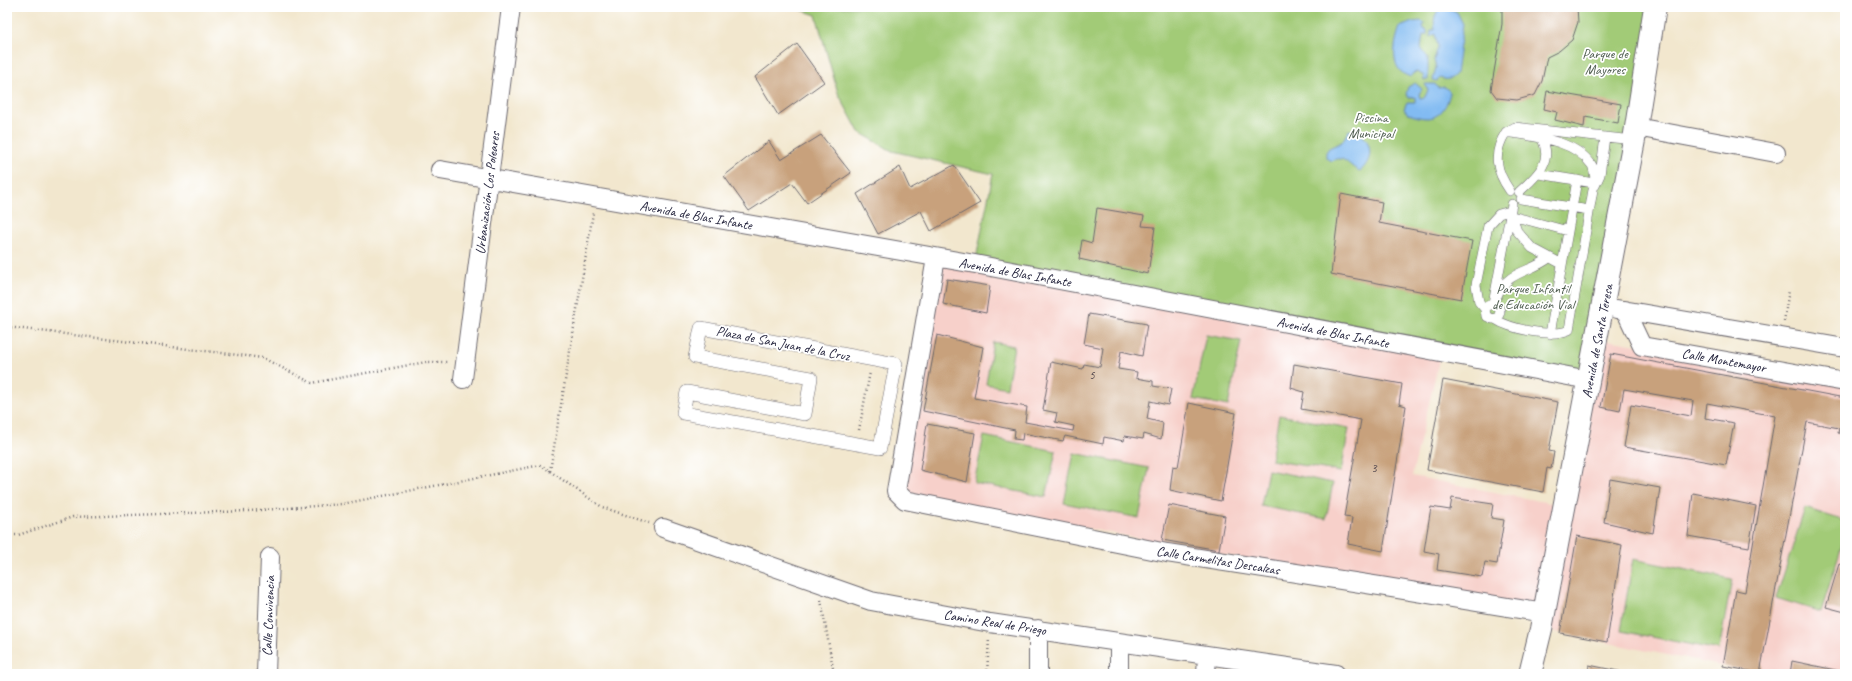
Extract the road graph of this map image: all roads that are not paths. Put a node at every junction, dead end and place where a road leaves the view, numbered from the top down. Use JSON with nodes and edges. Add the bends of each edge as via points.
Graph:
{"nodes":[{"id":1,"x":511,"y":7,"type":"edge"},
{"id":2,"x":1654,"y":7,"type":"edge"},
{"id":3,"x":1506,"y":132,"type":"junction"},
{"id":4,"x":1635,"y":134,"type":"junction"},
{"id":5,"x":1605,"y":137,"type":"junction"},
{"id":6,"x":1542,"y":139,"type":"junction"},
{"id":7,"x":1776,"y":153,"type":"dead end"},
{"id":8,"x":440,"y":170,"type":"dead end"},
{"id":9,"x":1539,"y":174,"type":"junction"},
{"id":10,"x":489,"y":178,"type":"junction"},
{"id":11,"x":1577,"y":180,"type":"junction"},
{"id":12,"x":1593,"y":187,"type":"junction"},
{"id":13,"x":1517,"y":194,"type":"junction"},
{"id":14,"x":1572,"y":207,"type":"junction"},
{"id":15,"x":1511,"y":210,"type":"junction"},
{"id":16,"x":1589,"y":210,"type":"junction"},
{"id":17,"x":1568,"y":231,"type":"junction"},
{"id":18,"x":936,"y":258,"type":"junction"},
{"id":19,"x":1549,"y":258,"type":"junction"},
{"id":20,"x":1562,"y":264,"type":"junction"},
{"id":21,"x":1604,"y":306,"type":"junction"},
{"id":22,"x":1489,"y":307,"type":"junction"},
{"id":23,"x":1625,"y":310,"type":"junction"},
{"id":24,"x":1550,"y":334,"type":"junction"},
{"id":25,"x":1845,"y":348,"type":"edge"},
{"id":26,"x":464,"y":370,"type":"road end"},
{"id":27,"x":1589,"y":380,"type":"junction"},
{"id":28,"x":1845,"y":382,"type":"edge"},
{"id":29,"x":880,"y":448,"type":"joint"},
{"id":30,"x":664,"y":528,"type":"road end"},
{"id":31,"x":270,"y":557,"type":"dead end"},
{"id":32,"x":1544,"y":613,"type":"junction"},
{"id":33,"x":1038,"y":629,"type":"junction"},
{"id":34,"x":1119,"y":642,"type":"junction"},
{"id":35,"x":1207,"y":655,"type":"junction"},
{"id":36,"x":1312,"y":672,"type":"edge"},
{"id":37,"x":266,"y":674,"type":"edge"},
{"id":38,"x":1038,"y":674,"type":"edge"},
{"id":39,"x":1119,"y":674,"type":"edge"},
{"id":40,"x":1206,"y":674,"type":"edge"},
{"id":41,"x":1336,"y":674,"type":"edge"},
{"id":42,"x":1530,"y":674,"type":"edge"}],
"edges":[{"from":1,"to":10,"type":"street","name":"Urbanización Los Poleares"},
{"from":2,"to":4,"type":"street","name":"Avenida de Santa Teresa"},
{"from":3,"to":5,"type":"lane","via":[[1515,127]]},
{"from":3,"to":6,"type":"lane"},
{"from":3,"to":13,"type":"lane","via":[[1500,142],[1497,161],[1501,178]]},
{"from":4,"to":5,"type":"lane"},
{"from":4,"to":7,"type":"street"},
{"from":4,"to":21,"type":"street","name":"Avenida de Santa Teresa"},
{"from":5,"to":12,"type":"lane","via":[[1600,175]]},
{"from":6,"to":9,"type":"lane","via":[[1547,148]]},
{"from":6,"to":12,"type":"lane","via":[[1579,150],[1592,165]]},
{"from":8,"to":10,"type":"street","name":"Avenida de Blas Infante"},
{"from":9,"to":11,"type":"lane"},
{"from":9,"to":13,"type":"lane"},
{"from":10,"to":18,"type":"street","name":"Avenida de Blas Infante"},
{"from":10,"to":26,"type":"street","name":"Urbanización Los Poleares"},
{"from":11,"to":12,"type":"lane"},
{"from":11,"to":14,"type":"lane"},
{"from":12,"to":16,"type":"lane"},
{"from":13,"to":14,"type":"lane"},
{"from":13,"to":15,"type":"lane","via":[[1508,194]]},
{"from":14,"to":16,"type":"lane"},
{"from":14,"to":17,"type":"lane"},
{"from":15,"to":17,"type":"lane"},
{"from":15,"to":19,"type":"lane","via":[[1517,231],[1532,248]]},
{"from":15,"to":22,"type":"lane"},
{"from":15,"to":22,"type":"lane","via":[[1499,214],[1488,226],[1476,285],[1479,302]]},
{"from":16,"to":24,"type":"lane","via":[[1569,330]]},
{"from":17,"to":20,"type":"lane"},
{"from":18,"to":27,"type":"street","name":"Avenida de Blas Infante"},
{"from":18,"to":32,"type":"street","name":"Calle Carmelitas Descalzas","via":[[896,491],[905,500],[1167,553]]},
{"from":19,"to":20,"type":"lane"},
{"from":19,"to":22,"type":"lane","via":[[1540,265],[1512,276]]},
{"from":20,"to":24,"type":"lane"},
{"from":21,"to":23,"type":"street"},
{"from":21,"to":27,"type":"street","name":"Avenida de Santa Teresa"},
{"from":22,"to":24,"type":"lane","via":[[1486,316],[1503,325]]},
{"from":23,"to":25,"type":"street"},
{"from":23,"to":28,"type":"street","name":"Calle Montemayor","via":[[1642,346]]},
{"from":27,"to":32,"type":"street","name":"Avenida de Santa Teresa"},
{"from":29,"to":29,"type":"street","name":"Plaza de San Juan de la Cruz","via":[[683,413],[687,392],[805,414],[811,378],[695,356],[701,328],[896,364]]},
{"from":30,"to":33,"type":"street","name":"Camino Real de Priego","via":[[871,601],[990,623]]},
{"from":31,"to":37,"type":"street","name":"Calle Convivencia"},
{"from":32,"to":42,"type":"street","name":"Avenida de Santa Teresa"},
{"from":33,"to":34,"type":"street","name":"Camino Real de Priego"},
{"from":33,"to":38,"type":"street"},
{"from":34,"to":35,"type":"street","name":"Camino Real de Priego"},
{"from":34,"to":39,"type":"street"},
{"from":35,"to":36,"type":"street","name":"Camino Real de Priego"},
{"from":35,"to":40,"type":"street"},
{"from":36,"to":41,"type":"street","name":"Camino Real de Priego"}]}
